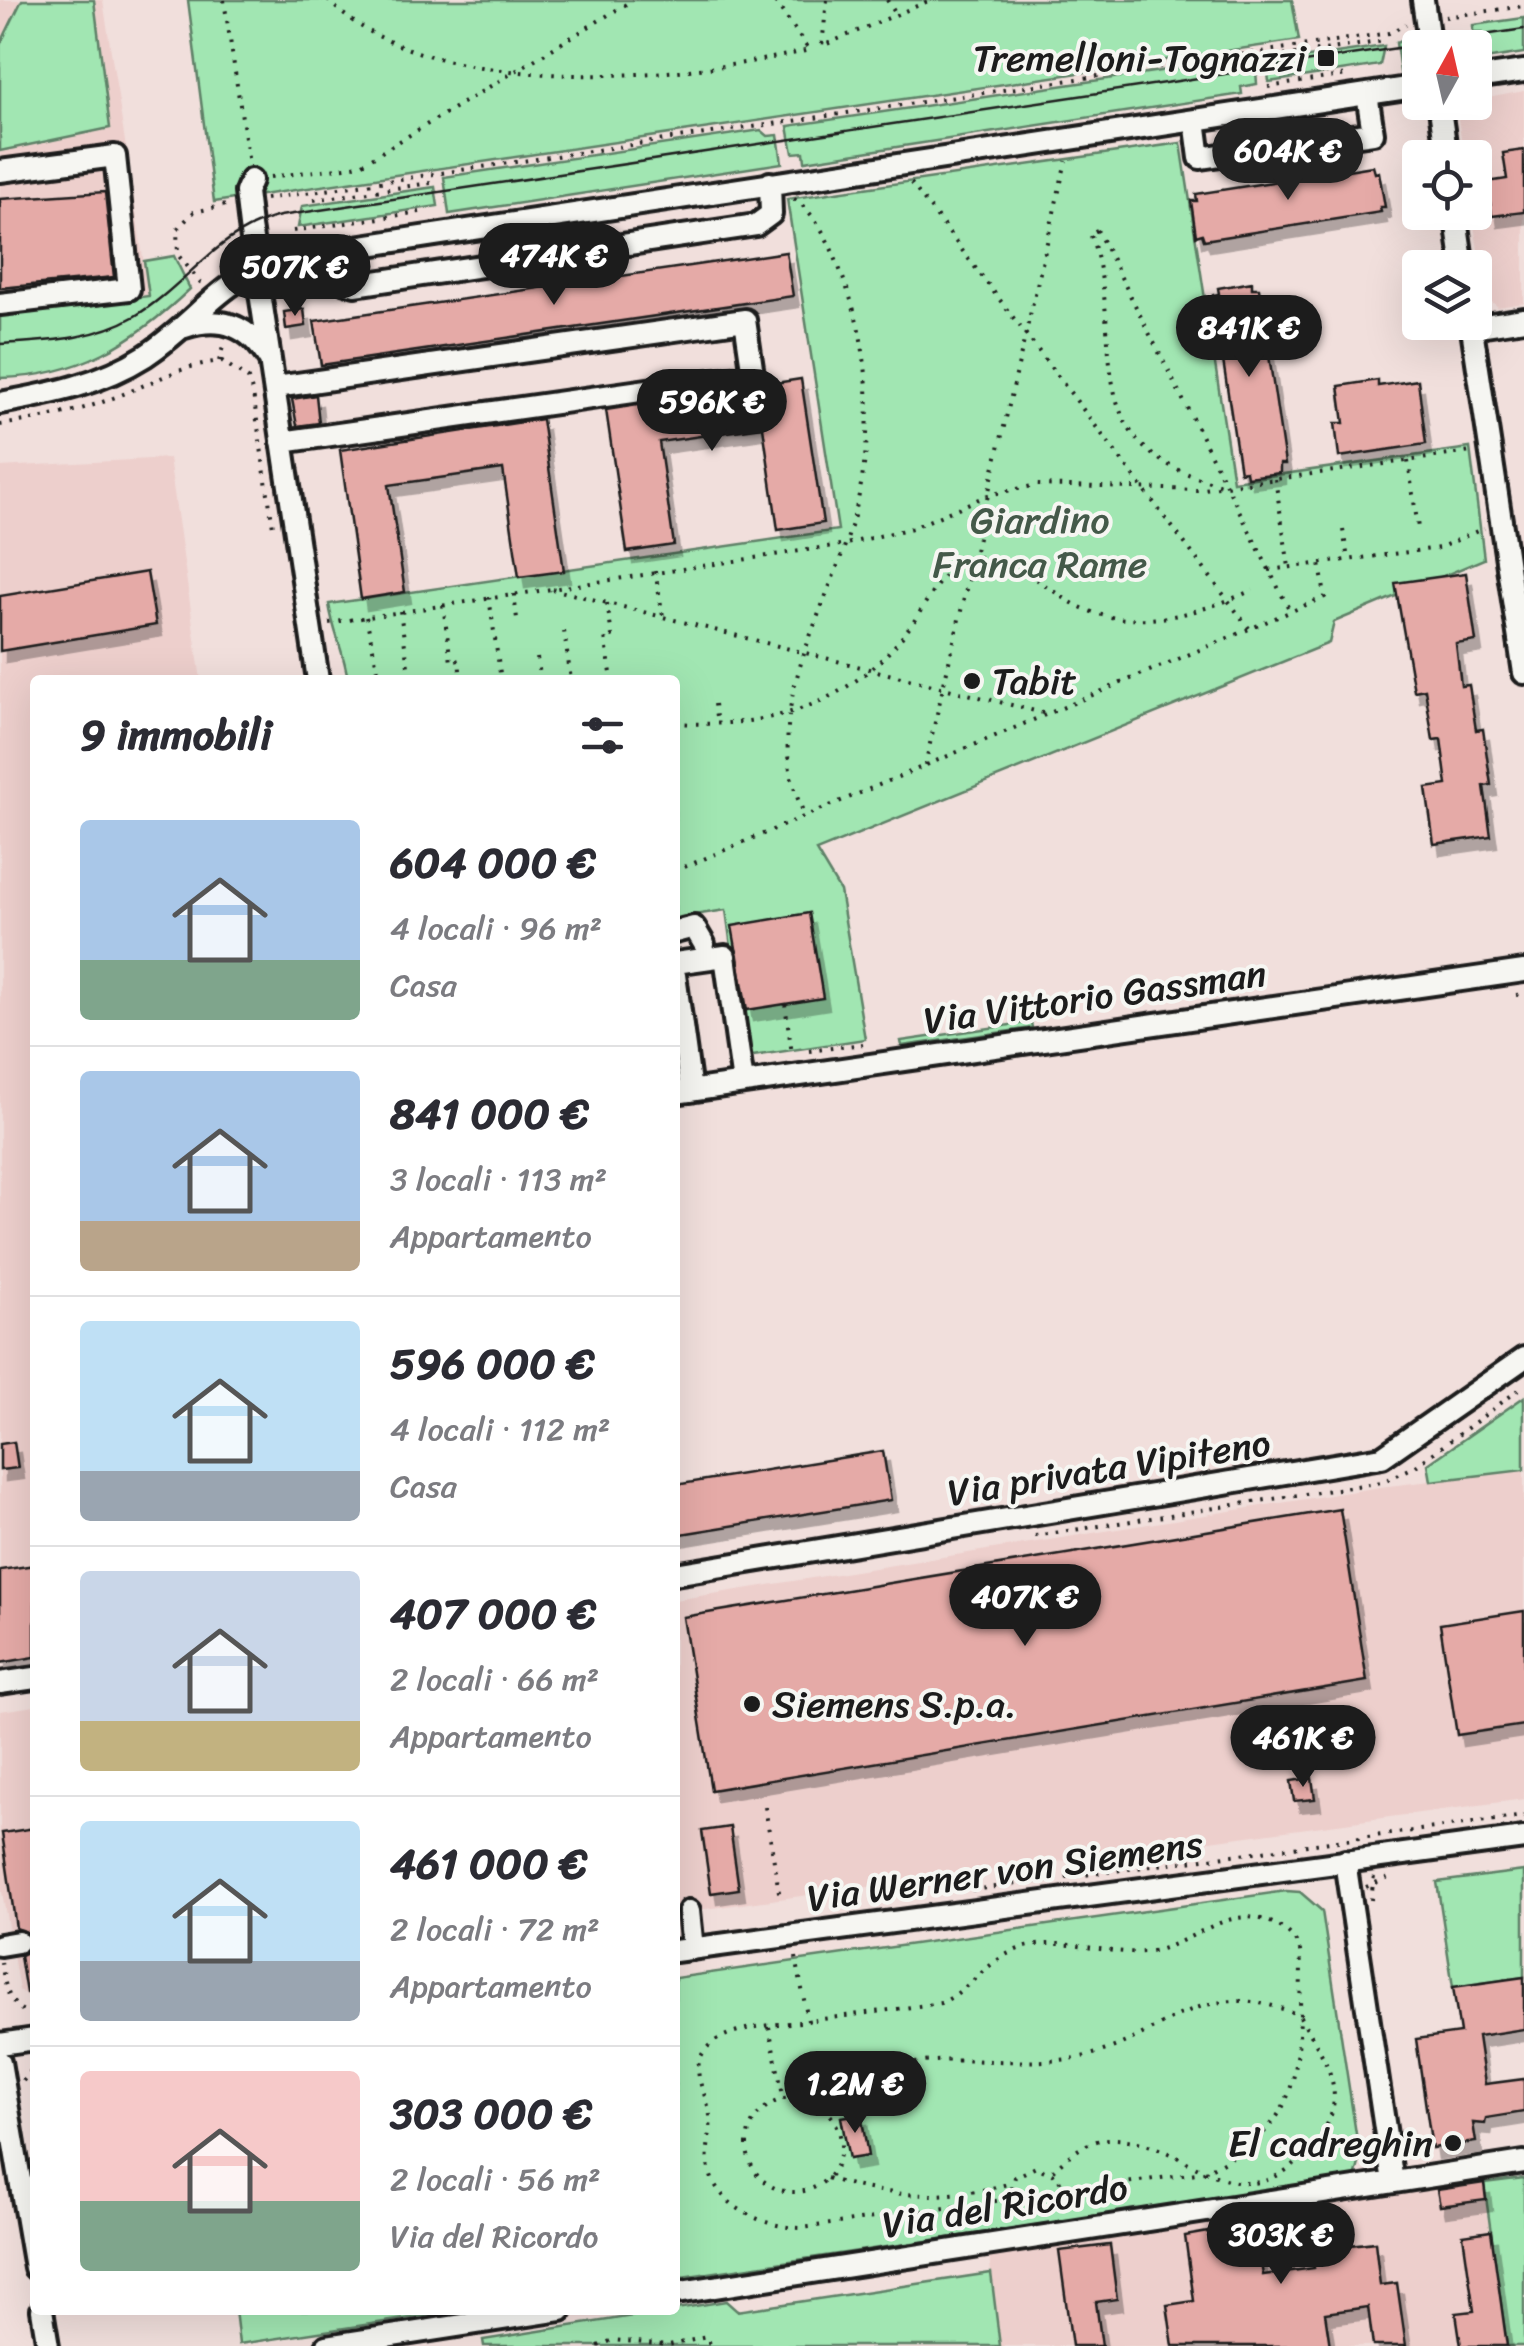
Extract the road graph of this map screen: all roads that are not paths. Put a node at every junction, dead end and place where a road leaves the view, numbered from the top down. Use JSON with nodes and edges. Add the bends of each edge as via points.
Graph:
{"nodes":[{"id":1,"x":1423,"y":0,"type":"edge"},
{"id":2,"x":1427,"y":30,"type":"edge"},
{"id":3,"x":1524,"y":71,"type":"edge"},
{"id":4,"x":1492,"y":76,"type":"edge"},
{"id":5,"x":1402,"y":89,"type":"edge"},
{"id":6,"x":1368,"y":94,"type":"junction"},
{"id":7,"x":1195,"y":120,"type":"junction"},
{"id":8,"x":0,"y":172,"type":"edge"},
{"id":9,"x":251,"y":180,"type":"road end"},
{"id":10,"x":770,"y":183,"type":"junction"},
{"id":11,"x":332,"y":251,"type":"junction"},
{"id":12,"x":256,"y":268,"type":"junction"},
{"id":13,"x":0,"y":304,"type":"edge"},
{"id":14,"x":1524,"y":319,"type":"edge"},
{"id":15,"x":1492,"y":323,"type":"edge"},
{"id":16,"x":183,"y":327,"type":"junction"},
{"id":17,"x":1473,"y":340,"type":"edge"},
{"id":18,"x":273,"y":365,"type":"junction"},
{"id":19,"x":276,"y":387,"type":"junction"},
{"id":20,"x":6,"y":401,"type":"edge"},
{"id":21,"x":282,"y":442,"type":"junction"},
{"id":22,"x":1523,"y":660,"type":"edge"},
{"id":23,"x":317,"y":675,"type":"edge"},
{"id":24,"x":680,"y":931,"type":"edge"},
{"id":25,"x":704,"y":944,"type":"dead end"},
{"id":26,"x":680,"y":961,"type":"edge"},
{"id":27,"x":1524,"y":971,"type":"edge"},
{"id":28,"x":680,"y":1048,"type":"edge"},
{"id":29,"x":743,"y":1084,"type":"junction"},
{"id":30,"x":683,"y":1092,"type":"edge"},
{"id":31,"x":1524,"y":1358,"type":"edge"},
{"id":32,"x":680,"y":1573,"type":"edge"},
{"id":33,"x":30,"y":1679,"type":"edge"},
{"id":34,"x":0,"y":1683,"type":"edge"},
{"id":35,"x":1524,"y":1838,"type":"edge"},
{"id":36,"x":1345,"y":1861,"type":"junction"},
{"id":37,"x":689,"y":1911,"type":"dead end"},
{"id":38,"x":684,"y":1950,"type":"edge"},
{"id":39,"x":30,"y":2040,"type":"edge"},
{"id":40,"x":0,"y":2044,"type":"edge"},
{"id":41,"x":0,"y":2062,"type":"edge"},
{"id":42,"x":1524,"y":2162,"type":"edge"},
{"id":43,"x":1393,"y":2182,"type":"junction"},
{"id":44,"x":30,"y":2239,"type":"edge"},
{"id":45,"x":680,"y":2291,"type":"edge"},
{"id":46,"x":43,"y":2315,"type":"edge"},
{"id":47,"x":529,"y":2315,"type":"edge"},
{"id":48,"x":48,"y":2346,"type":"edge"},
{"id":49,"x":326,"y":2346,"type":"edge"}],
"edges":[{"from":1,"to":2,"type":"street"},
{"from":3,"to":4,"type":"street"},
{"from":5,"to":6,"type":"street"},
{"from":6,"to":7,"type":"street"},
{"from":6,"to":7,"type":"street","via":[[1373,133],[1200,158]]},
{"from":7,"to":10,"type":"street"},
{"from":8,"to":13,"type":"street","via":[[115,156],[129,289]]},
{"from":9,"to":12,"type":"street"},
{"from":10,"to":11,"type":"street"},
{"from":10,"to":11,"type":"street","via":[[771,214],[756,225],[344,284],[335,274]]},
{"from":11,"to":12,"type":"street"},
{"from":12,"to":16,"type":"street","via":[[220,290]]},
{"from":12,"to":18,"type":"street"},
{"from":14,"to":15,"type":"street"},
{"from":16,"to":18,"type":"street","via":[[234,324]]},
{"from":16,"to":20,"type":"street","via":[[109,376]]},
{"from":17,"to":22,"type":"street"},
{"from":18,"to":19,"type":"street"},
{"from":19,"to":21,"type":"street"},
{"from":19,"to":21,"type":"street","via":[[745,320],[752,375]]},
{"from":21,"to":23,"type":"street"},
{"from":24,"to":25,"type":"street","via":[[694,928]]},
{"from":26,"to":29,"type":"street","via":[[724,956]]},
{"from":27,"to":29,"type":"street","name":"Via Vittorio Gassman"},
{"from":28,"to":30,"type":"street"},
{"from":29,"to":30,"type":"street","name":"Via Vittorio Gassman"},
{"from":31,"to":32,"type":"street","name":"Via privata Vipiteno","via":[[1382,1457]]},
{"from":33,"to":34,"type":"street"},
{"from":35,"to":36,"type":"street","name":"Via Werner von Siemens"},
{"from":36,"to":38,"type":"street","name":"Via Werner von Siemens"},
{"from":36,"to":43,"type":"street"},
{"from":37,"to":38,"type":"street"},
{"from":39,"to":40,"type":"street"},
{"from":41,"to":44,"type":"street"},
{"from":42,"to":43,"type":"street","name":"Via del Ricordo"},
{"from":43,"to":45,"type":"street","name":"Via del Ricordo"},
{"from":46,"to":48,"type":"street"},
{"from":47,"to":49,"type":"street"}]}
